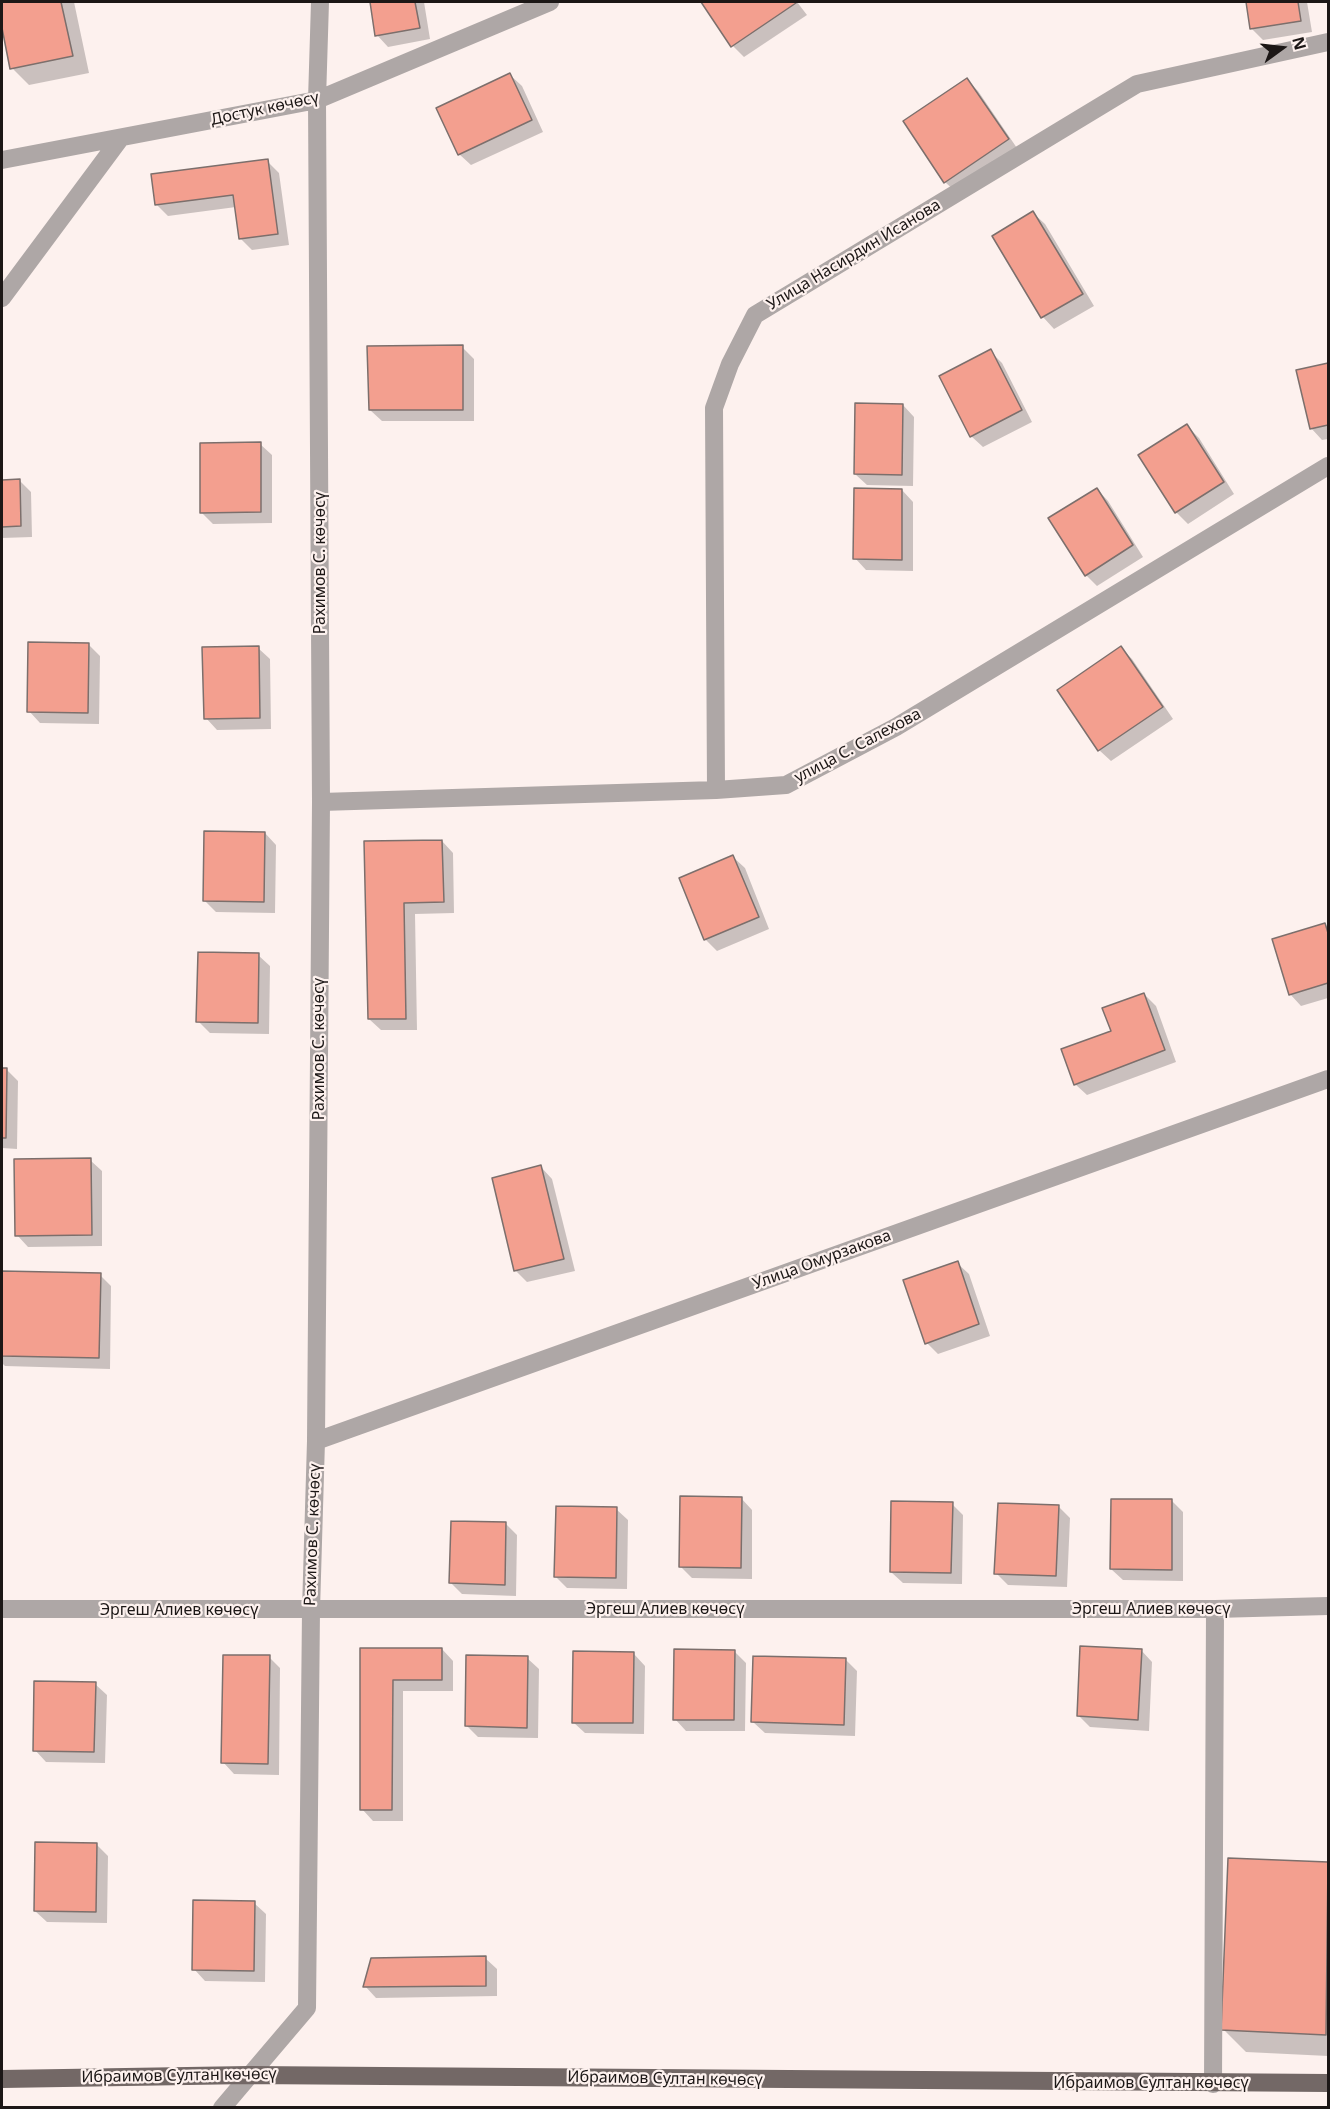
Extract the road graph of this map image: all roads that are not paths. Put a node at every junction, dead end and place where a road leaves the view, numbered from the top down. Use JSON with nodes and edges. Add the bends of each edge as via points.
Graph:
{"nodes":[{"id":1,"x":320,"y":2,"type":"edge"},
{"id":2,"x":550,"y":2,"type":"edge"},
{"id":3,"x":1329,"y":42,"type":"edge"},
{"id":4,"x":317,"y":100,"type":"junction"},
{"id":5,"x":120,"y":139,"type":"junction"},
{"id":6,"x":2,"y":160,"type":"edge"},
{"id":7,"x":2,"y":298,"type":"edge"},
{"id":8,"x":1329,"y":466,"type":"edge"},
{"id":9,"x":716,"y":790,"type":"junction"},
{"id":10,"x":321,"y":802,"type":"junction"},
{"id":11,"x":1329,"y":1079,"type":"edge"},
{"id":12,"x":316,"y":1442,"type":"junction"},
{"id":13,"x":1329,"y":1606,"type":"edge"},
{"id":14,"x":1215,"y":1609,"type":"junction"},
{"id":15,"x":2,"y":1610,"type":"edge"},
{"id":16,"x":311,"y":1610,"type":"junction"},
{"id":17,"x":249,"y":2075,"type":"junction"},
{"id":18,"x":2,"y":2079,"type":"edge"},
{"id":19,"x":1329,"y":2083,"type":"edge"},
{"id":20,"x":1213,"y":2084,"type":"junction"},
{"id":21,"x":222,"y":2108,"type":"edge"}],
"edges":[{"from":1,"to":4,"type":"street","name":"Рахимов С. көчөсү"},
{"from":2,"to":4,"type":"street","name":"Достук көчөсү"},
{"from":3,"to":9,"type":"street","name":"Улица Насирдин Исанова","via":[[1137,84],[755,315],[730,364],[714,408]]},
{"from":4,"to":5,"type":"street","name":"Достук көчөсү"},
{"from":4,"to":10,"type":"street","name":"Рахимов С. көчөсү"},
{"from":5,"to":6,"type":"street","name":"Достук көчөсү"},
{"from":5,"to":7,"type":"street"},
{"from":8,"to":9,"type":"street","name":"улица С. Салехова","via":[[896,727],[786,785]]},
{"from":9,"to":10,"type":"street","name":"улица С. Салехова"},
{"from":10,"to":12,"type":"street","name":"Рахимов С. көчөсү"},
{"from":11,"to":12,"type":"street","name":"Улица Омурзакова"},
{"from":12,"to":16,"type":"street","name":"Рахимов С. көчөсү"},
{"from":13,"to":14,"type":"street","name":"Эргеш Алиев көчөсү"},
{"from":14,"to":16,"type":"street","name":"Эргеш Алиев көчөсү"},
{"from":14,"to":20,"type":"street"},
{"from":15,"to":16,"type":"street","name":"Эргеш Алиев көчөсү"},
{"from":16,"to":17,"type":"street","name":"Рахимов С. көчөсү","via":[[307,2008]]},
{"from":17,"to":18,"type":"main road","name":"Ибраимов Султан көчөсү"},
{"from":17,"to":20,"type":"main road","name":"Ибраимов Султан көчөсү"},
{"from":17,"to":21,"type":"street","name":"Рахимов С. көчөсү"},
{"from":19,"to":20,"type":"main road","name":"Ибраимов Султан көчөсү"}]}
